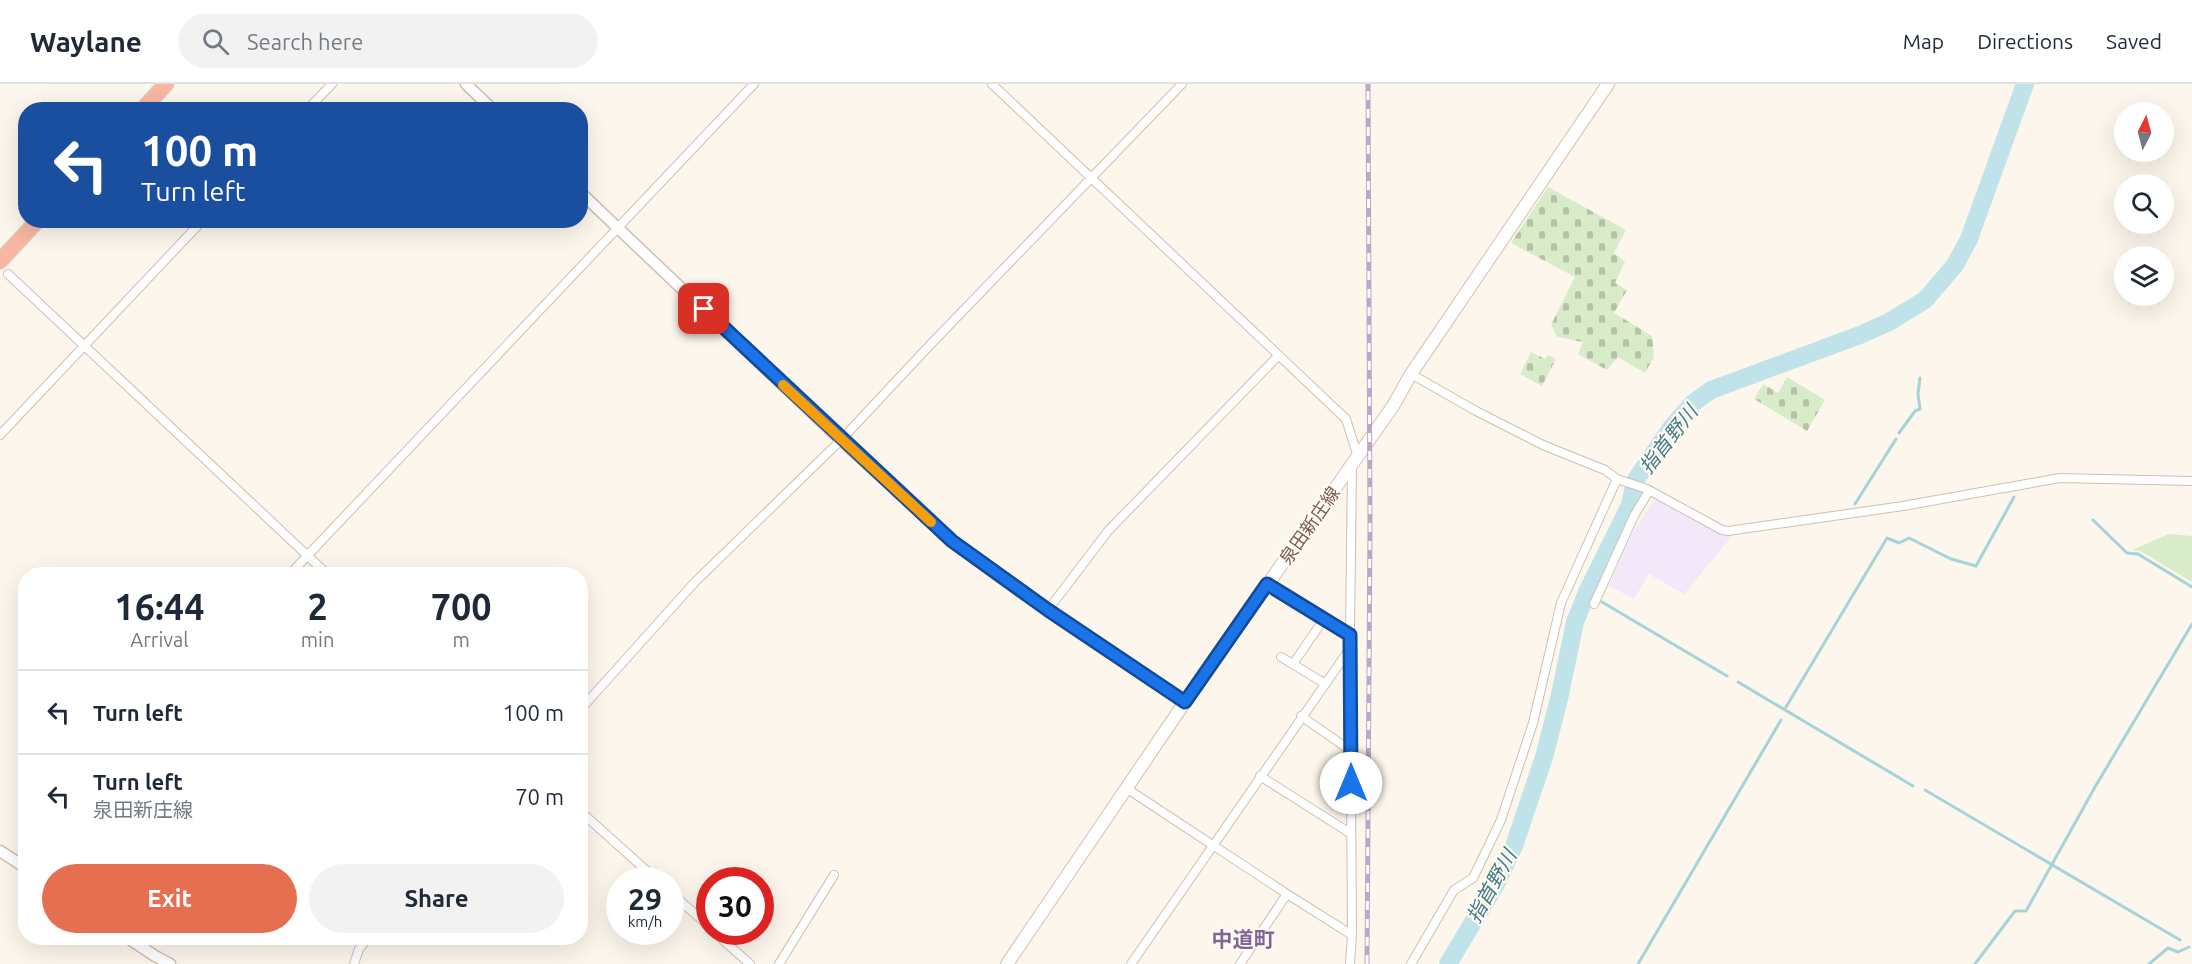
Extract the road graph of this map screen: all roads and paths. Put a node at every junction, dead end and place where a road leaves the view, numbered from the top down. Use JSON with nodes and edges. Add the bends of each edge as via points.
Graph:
{"nodes":[{"id":1,"x":166,"y":84,"type":"edge"},
{"id":2,"x":332,"y":84,"type":"edge"},
{"id":3,"x":466,"y":84,"type":"edge"},
{"id":4,"x":754,"y":84,"type":"edge"},
{"id":5,"x":992,"y":84,"type":"edge"},
{"id":6,"x":1182,"y":84,"type":"edge"},
{"id":7,"x":1608,"y":84,"type":"edge"},
{"id":8,"x":149,"y":102,"type":"edge"},
{"id":9,"x":315,"y":102,"type":"edge"},
{"id":10,"x":485,"y":102,"type":"edge"},
{"id":11,"x":1092,"y":178,"type":"junction"},
{"id":12,"x":588,"y":199,"type":"edge"},
{"id":13,"x":32,"y":228,"type":"edge"},
{"id":14,"x":195,"y":228,"type":"edge"},
{"id":15,"x":619,"y":228,"type":"junction"},
{"id":16,"x":4,"y":268,"type":"edge"},
{"id":17,"x":83,"y":347,"type":"junction"},
{"id":18,"x":1278,"y":356,"type":"junction"},
{"id":19,"x":1411,"y":374,"type":"junction"},
{"id":20,"x":0,"y":435,"type":"edge"},
{"id":21,"x":841,"y":440,"type":"junction"},
{"id":22,"x":1355,"y":460,"type":"junction"},
{"id":23,"x":1617,"y":479,"type":"junction"},
{"id":24,"x":2192,"y":481,"type":"edge"},
{"id":25,"x":1648,"y":490,"type":"junction"},
{"id":26,"x":307,"y":556,"type":"junction"},
{"id":27,"x":297,"y":567,"type":"edge"},
{"id":28,"x":319,"y":567,"type":"edge"},
{"id":29,"x":1267,"y":584,"type":"junction"},
{"id":30,"x":1594,"y":604,"type":"dead end"},
{"id":31,"x":1048,"y":610,"type":"junction"},
{"id":32,"x":1324,"y":619,"type":"junction"},
{"id":33,"x":1350,"y":635,"type":"junction"},
{"id":34,"x":1351,"y":646,"type":"junction"},
{"id":35,"x":1281,"y":657,"type":"dead end"},
{"id":36,"x":1293,"y":664,"type":"junction"},
{"id":37,"x":1324,"y":683,"type":"junction"},
{"id":38,"x":588,"y":701,"type":"edge"},
{"id":39,"x":1185,"y":702,"type":"junction"},
{"id":40,"x":1301,"y":716,"type":"junction"},
{"id":41,"x":1351,"y":751,"type":"junction"},
{"id":42,"x":1260,"y":776,"type":"junction"},
{"id":43,"x":1126,"y":788,"type":"junction"},
{"id":44,"x":588,"y":818,"type":"edge"},
{"id":45,"x":1350,"y":833,"type":"junction"},
{"id":46,"x":1212,"y":844,"type":"junction"},
{"id":47,"x":0,"y":851,"type":"edge"},
{"id":48,"x":18,"y":863,"type":"edge"},
{"id":49,"x":642,"y":867,"type":"edge"},
{"id":50,"x":834,"y":875,"type":"dead end"},
{"id":51,"x":1287,"y":894,"type":"junction"},
{"id":52,"x":684,"y":904,"type":"edge"},
{"id":53,"x":696,"y":915,"type":"edge"},
{"id":54,"x":1352,"y":935,"type":"junction"},
{"id":55,"x":138,"y":945,"type":"edge"},
{"id":56,"x":362,"y":945,"type":"edge"},
{"id":57,"x":729,"y":945,"type":"edge"},
{"id":58,"x":170,"y":964,"type":"edge"},
{"id":59,"x":354,"y":964,"type":"edge"},
{"id":60,"x":750,"y":964,"type":"edge"},
{"id":61,"x":779,"y":964,"type":"edge"},
{"id":62,"x":1007,"y":964,"type":"edge"},
{"id":63,"x":1131,"y":964,"type":"edge"},
{"id":64,"x":1240,"y":964,"type":"edge"},
{"id":65,"x":1350,"y":964,"type":"edge"},
{"id":66,"x":1411,"y":964,"type":"edge"}],
"edges":[{"from":1,"to":8,"type":"highway"},
{"from":2,"to":9,"type":"street"},
{"from":3,"to":10,"type":"street"},
{"from":4,"to":15,"type":"street"},
{"from":5,"to":11,"type":"street"},
{"from":6,"to":11,"type":"street"},
{"from":7,"to":19,"type":"main road","name":"泉田新庄線"},
{"from":11,"to":18,"type":"street"},
{"from":11,"to":21,"type":"street"},
{"from":12,"to":15,"type":"street"},
{"from":13,"to":16,"type":"highway"},
{"from":14,"to":17,"type":"street"},
{"from":15,"to":21,"type":"street"},
{"from":15,"to":26,"type":"street"},
{"from":16,"to":17,"type":"street"},
{"from":17,"to":20,"type":"street"},
{"from":17,"to":26,"type":"street"},
{"from":18,"to":22,"type":"street","via":[[1346,419]]},
{"from":18,"to":31,"type":"street","via":[[1108,531]]},
{"from":19,"to":22,"type":"main road","name":"泉田新庄線"},
{"from":19,"to":23,"type":"street","via":[[1485,416]]},
{"from":21,"to":31,"type":"street","via":[[952,541]]},
{"from":21,"to":38,"type":"street","via":[[695,582]]},
{"from":22,"to":29,"type":"main road","name":"泉田新庄線"},
{"from":22,"to":33,"type":"street"},
{"from":23,"to":25,"type":"street"},
{"from":23,"to":66,"type":"street","via":[[1561,603],[1533,723],[1501,820],[1477,873],[1454,890]]},
{"from":24,"to":25,"type":"street","via":[[2060,478],[1728,531]]},
{"from":25,"to":30,"type":"street"},
{"from":26,"to":27,"type":"street"},
{"from":26,"to":28,"type":"street"},
{"from":29,"to":32,"type":"street"},
{"from":29,"to":39,"type":"main road","name":"泉田新庄線"},
{"from":31,"to":39,"type":"street"},
{"from":32,"to":33,"type":"street"},
{"from":32,"to":36,"type":"street"},
{"from":33,"to":34,"type":"street"},
{"from":34,"to":37,"type":"street"},
{"from":34,"to":41,"type":"street"},
{"from":35,"to":36,"type":"street"},
{"from":36,"to":37,"type":"street"},
{"from":37,"to":40,"type":"street"},
{"from":39,"to":43,"type":"main road","name":"泉田新庄線"},
{"from":40,"to":41,"type":"street"},
{"from":40,"to":42,"type":"street"},
{"from":41,"to":45,"type":"street"},
{"from":42,"to":45,"type":"street"},
{"from":42,"to":46,"type":"street"},
{"from":43,"to":46,"type":"street"},
{"from":43,"to":62,"type":"main road","name":"泉田新庄線"},
{"from":44,"to":49,"type":"street"},
{"from":45,"to":54,"type":"street"},
{"from":46,"to":51,"type":"street"},
{"from":46,"to":63,"type":"street"},
{"from":47,"to":48,"type":"street"},
{"from":50,"to":61,"type":"street"},
{"from":51,"to":54,"type":"street"},
{"from":51,"to":64,"type":"street"},
{"from":52,"to":53,"type":"street"},
{"from":54,"to":65,"type":"street"},
{"from":55,"to":58,"type":"street"},
{"from":56,"to":59,"type":"street"},
{"from":57,"to":60,"type":"street"}]}
